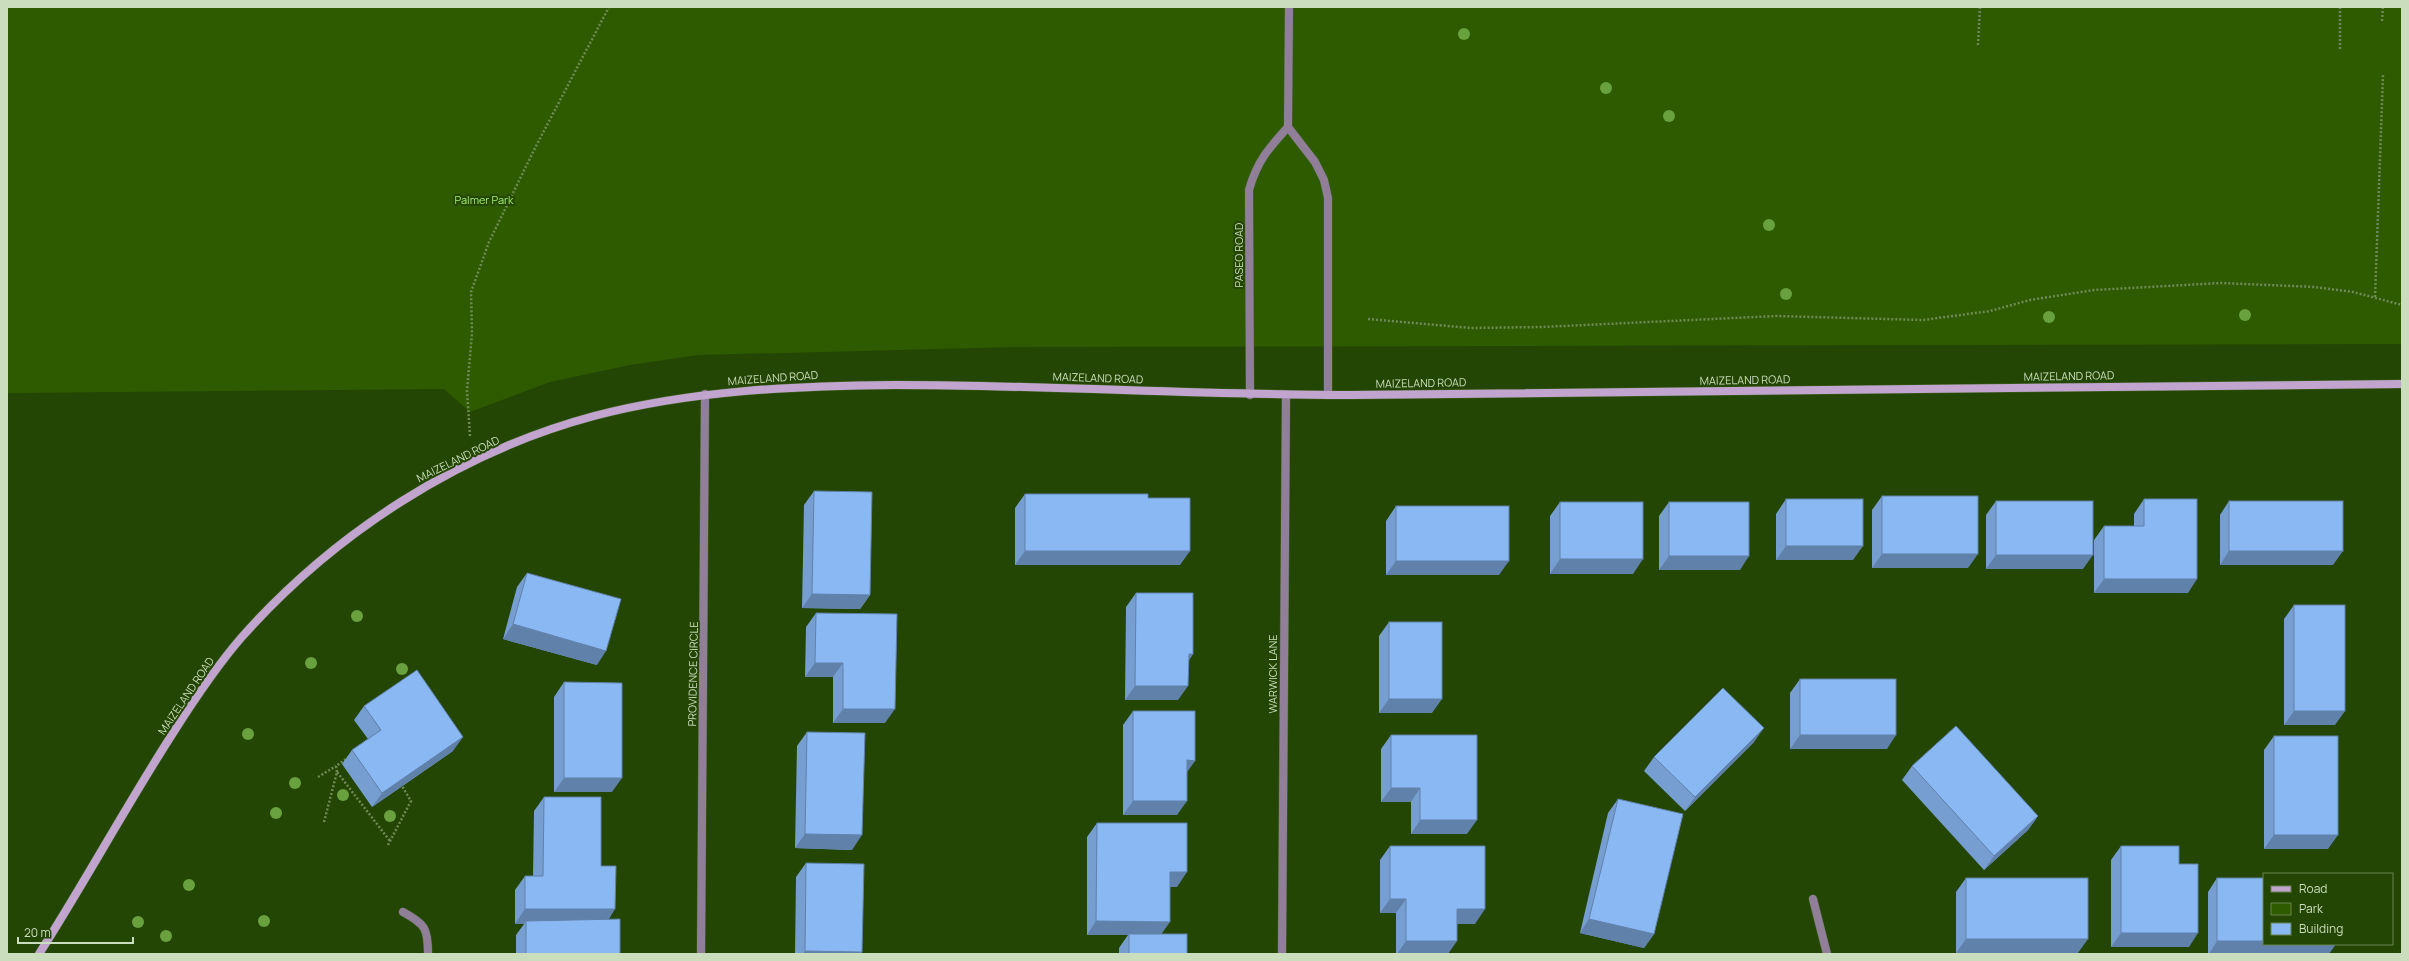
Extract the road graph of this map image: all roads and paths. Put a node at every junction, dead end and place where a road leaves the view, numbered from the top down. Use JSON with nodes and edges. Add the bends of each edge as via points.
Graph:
{"nodes":[{"id":1,"x":609,"y":7,"type":"edge"},
{"id":2,"x":1289,"y":7,"type":"edge"},
{"id":3,"x":1980,"y":7,"type":"edge"},
{"id":4,"x":2340,"y":7,"type":"edge"},
{"id":5,"x":2383,"y":7,"type":"edge"},
{"id":6,"x":2382,"y":21,"type":"dead end"},
{"id":7,"x":1978,"y":45,"type":"dead end"},
{"id":8,"x":2340,"y":50,"type":"dead end"},
{"id":9,"x":2383,"y":75,"type":"dead end"},
{"id":10,"x":1288,"y":127,"type":"junction"},
{"id":11,"x":2375,"y":298,"type":"junction"},
{"id":12,"x":2402,"y":305,"type":"edge"},
{"id":13,"x":1368,"y":319,"type":"dead end"},
{"id":14,"x":2402,"y":384,"type":"edge"},
{"id":15,"x":705,"y":394,"type":"junction"},
{"id":16,"x":1250,"y":395,"type":"junction"},
{"id":17,"x":1286,"y":395,"type":"junction"},
{"id":18,"x":1328,"y":395,"type":"junction"},
{"id":19,"x":472,"y":463,"type":"junction"},
{"id":20,"x":355,"y":752,"type":"edge"},
{"id":21,"x":336,"y":766,"type":"junction"},
{"id":22,"x":337,"y":772,"type":"junction"},
{"id":23,"x":318,"y":777,"type":"dead end"},
{"id":24,"x":402,"y":786,"type":"edge"},
{"id":25,"x":324,"y":822,"type":"dead end"},
{"id":26,"x":390,"y":841,"type":"junction"},
{"id":27,"x":388,"y":845,"type":"dead end"},
{"id":28,"x":1813,"y":899,"type":"dead end"},
{"id":29,"x":403,"y":912,"type":"dead end"},
{"id":30,"x":39,"y":954,"type":"edge"},
{"id":31,"x":428,"y":954,"type":"edge"},
{"id":32,"x":701,"y":954,"type":"edge"},
{"id":33,"x":1282,"y":954,"type":"edge"},
{"id":34,"x":1827,"y":954,"type":"edge"}],
"edges":[{"from":1,"to":19,"type":"path","via":[[536,146],[493,235],[471,292],[472,332],[467,391]]},
{"from":2,"to":10,"type":"street"},
{"from":3,"to":7,"type":"path"},
{"from":4,"to":8,"type":"path"},
{"from":5,"to":6,"type":"path"},
{"from":9,"to":11,"type":"path"},
{"from":10,"to":16,"type":"street","name":"PASEO ROAD","via":[[1263,155],[1254,172],[1249,190]]},
{"from":10,"to":18,"type":"street","via":[[1315,162],[1324,180],[1328,198]]},
{"from":11,"to":12,"type":"path"},
{"from":11,"to":13,"type":"path","via":[[2315,287],[2222,283],[2094,290],[2030,300],[1990,312],[1923,320],[1776,316],[1471,328]]},
{"from":14,"to":18,"type":"main road","name":"MAIZELAND ROAD"},
{"from":15,"to":16,"type":"main road","name":"MAIZELAND ROAD","via":[[796,386],[1008,385]]},
{"from":15,"to":19,"type":"main road","name":"MAIZELAND ROAD","via":[[593,416],[538,434]]},
{"from":15,"to":32,"type":"street","name":"PROVIDENCE CIRCLE"},
{"from":16,"to":17,"type":"main road","name":"MAIZELAND ROAD"},
{"from":17,"to":18,"type":"main road","name":"MAIZELAND ROAD"},
{"from":17,"to":33,"type":"street","name":"WARWICK LANE"},
{"from":19,"to":30,"type":"main road","name":"MAIZELAND ROAD","via":[[406,496],[343,542],[288,589],[241,639],[207,681],[135,792]]},
{"from":20,"to":21,"type":"path"},
{"from":21,"to":22,"type":"path"},
{"from":21,"to":23,"type":"path"},
{"from":22,"to":25,"type":"path"},
{"from":22,"to":26,"type":"path"},
{"from":24,"to":26,"type":"path","via":[[411,800]]},
{"from":26,"to":27,"type":"path"},
{"from":28,"to":34,"type":"street"},
{"from":29,"to":31,"type":"street","via":[[419,920],[426,929]]}]}
